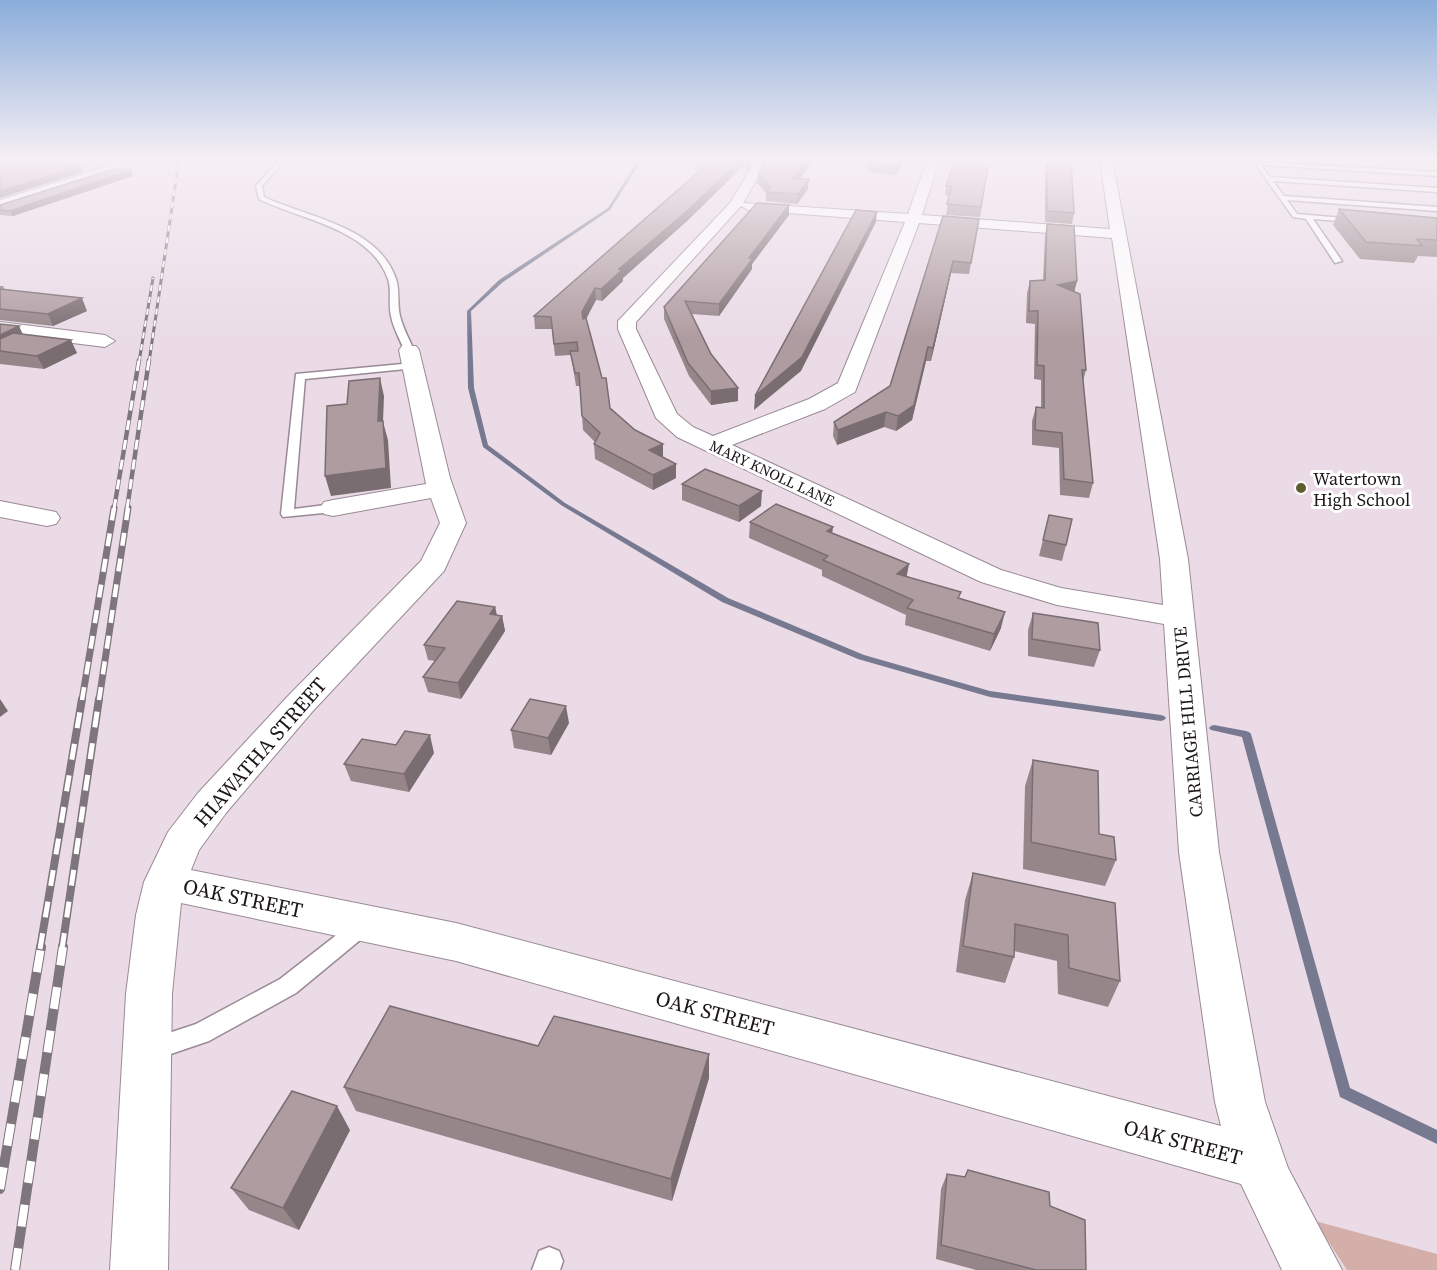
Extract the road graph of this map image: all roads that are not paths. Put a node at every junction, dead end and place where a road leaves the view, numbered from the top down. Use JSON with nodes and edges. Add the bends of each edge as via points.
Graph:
{"nodes":[{"id":1,"x":317,"y":219,"type":"edge"},
{"id":2,"x":722,"y":219,"type":"edge"},
{"id":3,"x":913,"y":219,"type":"edge"},
{"id":4,"x":930,"y":219,"type":"edge"},
{"id":5,"x":1116,"y":219,"type":"edge"},
{"id":6,"x":1310,"y":219,"type":"edge"},
{"id":7,"x":1341,"y":219,"type":"edge"},
{"id":8,"x":1367,"y":221,"type":"edge"},
{"id":9,"x":1119,"y":234,"type":"junction"},
{"id":10,"x":1338,"y":261,"type":"dead end"},
{"id":11,"x":0,"y":328,"type":"edge"},
{"id":12,"x":105,"y":341,"type":"dead end"},
{"id":13,"x":411,"y":358,"type":"junction"},
{"id":14,"x":712,"y":445,"type":"junction"},
{"id":15,"x":441,"y":489,"type":"junction"},
{"id":16,"x":333,"y":508,"type":"joint"},
{"id":17,"x":0,"y":509,"type":"edge"},
{"id":18,"x":47,"y":518,"type":"dead end"},
{"id":19,"x":1180,"y":617,"type":"junction"},
{"id":20,"x":165,"y":882,"type":"junction"},
{"id":21,"x":366,"y":924,"type":"junction"},
{"id":22,"x":146,"y":1051,"type":"junction"},
{"id":23,"x":1260,"y":1163,"type":"junction"},
{"id":24,"x":139,"y":1270,"type":"edge"},
{"id":25,"x":1313,"y":1270,"type":"edge"}],
"edges":[{"from":1,"to":13,"type":"lane","via":[[358,238],[374,252],[392,278],[396,316]]},
{"from":2,"to":14,"type":"street","name":"MARY KNOLL LANE","via":[[627,321],[627,329],[668,418],[680,429]]},
{"from":3,"to":14,"type":"street","via":[[847,387],[817,404]]},
{"from":4,"to":9,"type":"street"},
{"from":5,"to":9,"type":"street","name":"CARRIAGE HILL DRIVE"},
{"from":6,"to":10,"type":"lane"},
{"from":7,"to":8,"type":"lane"},
{"from":9,"to":19,"type":"street","name":"CARRIAGE HILL DRIVE","via":[[1153,425]]},
{"from":11,"to":12,"type":"street"},
{"from":13,"to":15,"type":"street","name":"HIAWATHA STREET"},
{"from":13,"to":16,"type":"lane","via":[[300,376],[286,514]]},
{"from":14,"to":19,"type":"street","name":"MARY KNOLL LANE","via":[[991,576],[1057,596]]},
{"from":15,"to":16,"type":"street"},
{"from":15,"to":20,"type":"street","name":"HIAWATHA STREET","via":[[453,523],[434,564],[212,803],[182,843]]},
{"from":17,"to":18,"type":"street"},
{"from":19,"to":23,"type":"street","name":"CARRIAGE HILL DRIVE","via":[[1199,852],[1240,1102]]},
{"from":20,"to":21,"type":"street","name":"OAK STREET"},
{"from":20,"to":22,"type":"street","name":"HIAWATHA STREET","via":[[157,915]]},
{"from":21,"to":22,"type":"lane","via":[[288,986],[201,1033]]},
{"from":21,"to":23,"type":"street","name":"OAK STREET","via":[[456,942]]},
{"from":22,"to":24,"type":"street","name":"HIAWATHA STREET"},
{"from":23,"to":25,"type":"street","name":"CARRIAGE HILL DRIVE","via":[[1291,1233]]}]}
